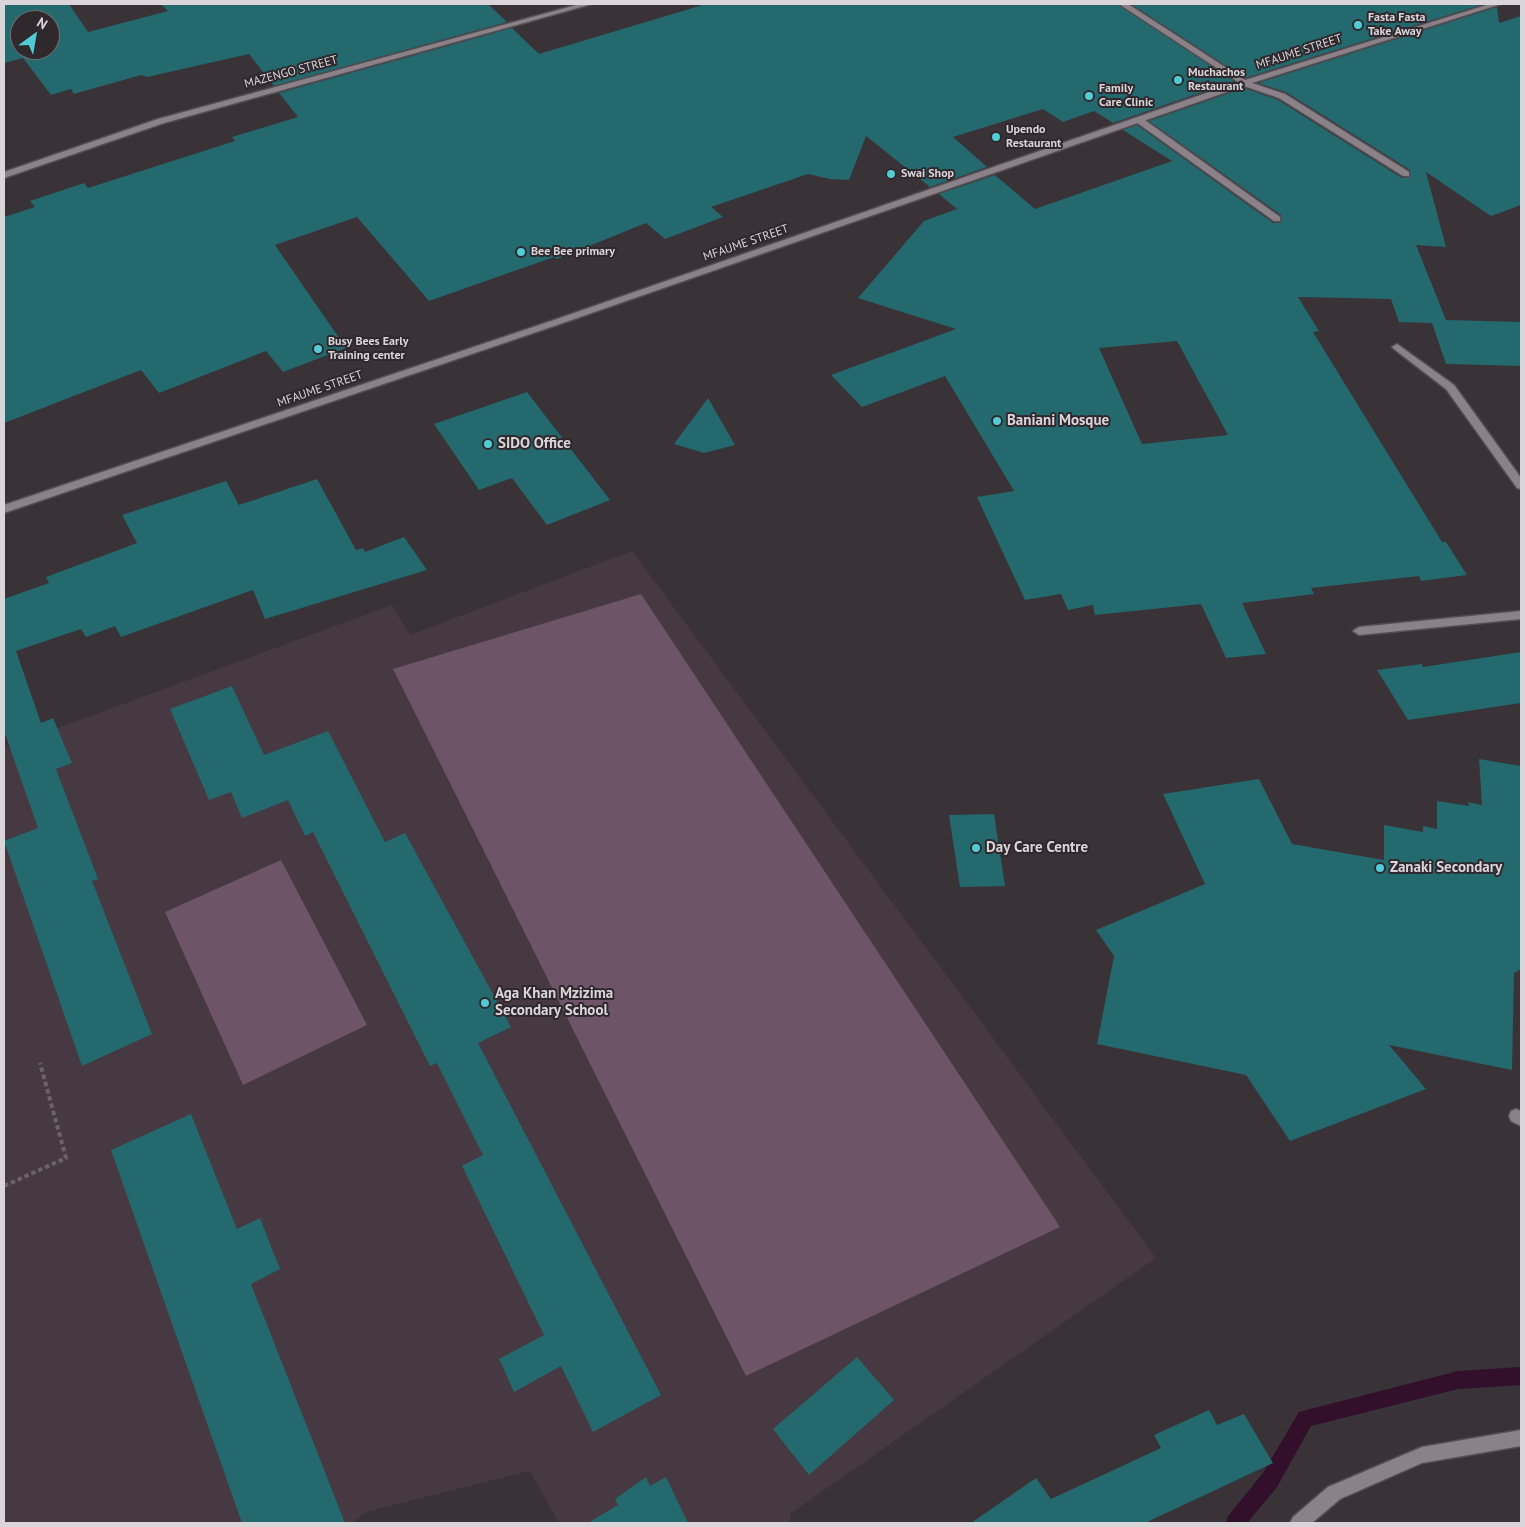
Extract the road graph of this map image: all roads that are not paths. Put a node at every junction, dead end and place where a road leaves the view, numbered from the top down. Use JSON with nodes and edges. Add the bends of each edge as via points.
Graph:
{"nodes":[{"id":1,"x":588,"y":4,"type":"edge"},
{"id":2,"x":1123,"y":4,"type":"edge"},
{"id":3,"x":1496,"y":4,"type":"edge"},
{"id":4,"x":1244,"y":83,"type":"junction"},
{"id":5,"x":1139,"y":120,"type":"junction"},
{"id":6,"x":1406,"y":174,"type":"dead end"},
{"id":7,"x":4,"y":175,"type":"edge"},
{"id":8,"x":1277,"y":219,"type":"dead end"},
{"id":9,"x":1397,"y":347,"type":"dead end"},
{"id":10,"x":1521,"y":485,"type":"edge"},
{"id":11,"x":4,"y":509,"type":"edge"},
{"id":12,"x":1521,"y":615,"type":"edge"},
{"id":13,"x":1359,"y":631,"type":"dead end"},
{"id":14,"x":1521,"y":1438,"type":"edge"},
{"id":15,"x":1299,"y":1523,"type":"edge"}],
"edges":[{"from":1,"to":7,"type":"street","name":"MAZENGO STREET","via":[[161,121]]},
{"from":2,"to":4,"type":"street"},
{"from":3,"to":4,"type":"street","name":"MFAUME STREET"},
{"from":4,"to":5,"type":"street","name":"MFAUME STREET"},
{"from":4,"to":6,"type":"street","via":[[1282,96]]},
{"from":5,"to":8,"type":"street"},
{"from":5,"to":11,"type":"street","name":"MFAUME STREET"},
{"from":9,"to":10,"type":"street","via":[[1450,387]]},
{"from":12,"to":13,"type":"street"},
{"from":14,"to":15,"type":"street","via":[[1422,1455],[1334,1493]]}]}
